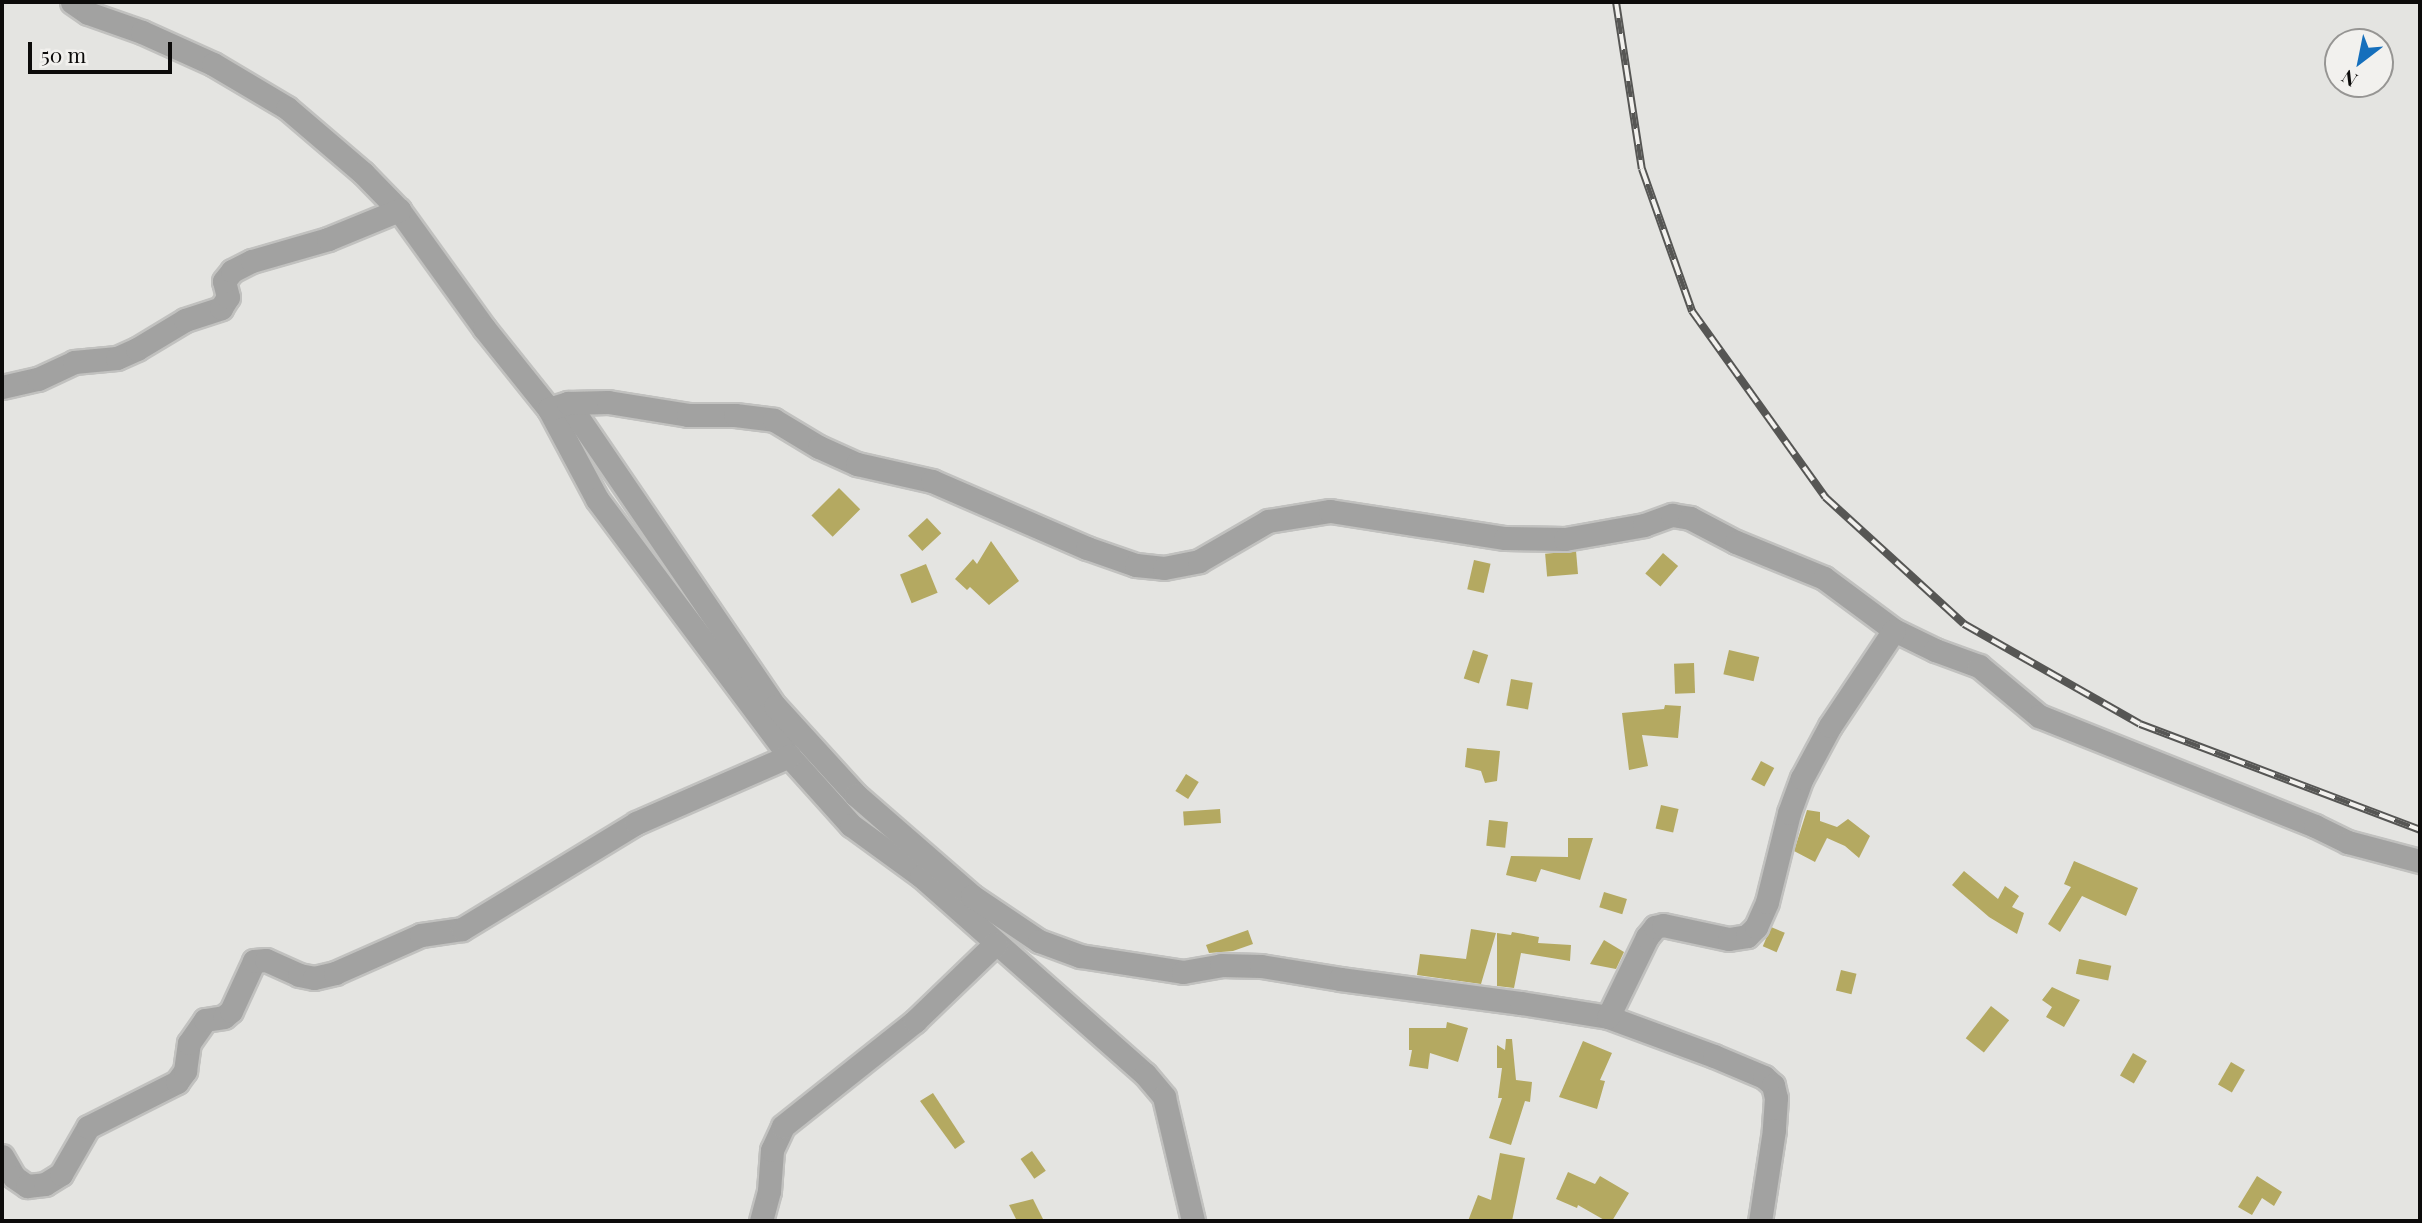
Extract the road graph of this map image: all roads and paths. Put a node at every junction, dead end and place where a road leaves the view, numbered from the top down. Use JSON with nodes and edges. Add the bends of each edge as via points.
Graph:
{"nodes":[{"id":1,"x":72,"y":2,"type":"edge"},
{"id":2,"x":399,"y":210,"type":"junction"},
{"id":3,"x":2,"y":387,"type":"edge"},
{"id":4,"x":559,"y":406,"type":"junction"},
{"id":5,"x":1894,"y":630,"type":"junction"},
{"id":6,"x":789,"y":756,"type":"junction"},
{"id":7,"x":2420,"y":861,"type":"edge"},
{"id":8,"x":996,"y":943,"type":"junction"},
{"id":9,"x":1608,"y":1017,"type":"junction"},
{"id":10,"x":2,"y":1156,"type":"edge"},
{"id":11,"x":761,"y":1221,"type":"edge"},
{"id":12,"x":1193,"y":1221,"type":"edge"},
{"id":13,"x":1760,"y":1221,"type":"edge"}],
"edges":[{"from":1,"to":2,"type":"street","via":[[88,13],[213,64],[287,108]]},
{"from":2,"to":3,"type":"street","via":[[242,266],[224,281],[228,297],[221,308],[185,320],[117,358],[74,362],[38,379]]},
{"from":2,"to":4,"type":"street","via":[[484,328]]},
{"from":4,"to":5,"type":"street","via":[[608,402],[688,415],[775,420],[857,464],[932,481],[1087,548],[1136,565],[1164,568],[1199,561],[1268,521],[1330,511],[1461,533],[1565,539],[1644,525],[1672,515],[1824,578]]},
{"from":4,"to":6,"type":"street","via":[[597,499]]},
{"from":4,"to":9,"type":"street","via":[[775,706],[856,795],[972,896],[1039,940],[1080,956],[1137,967],[1183,972],[1221,965],[1261,966]]},
{"from":5,"to":7,"type":"street","via":[[1979,666],[2039,716],[2065,728],[2348,842]]},
{"from":5,"to":9,"type":"street","via":[[1830,726],[1802,778],[1756,927],[1747,936],[1729,939],[1655,927]]},
{"from":6,"to":8,"type":"street","via":[[851,825],[921,876]]},
{"from":6,"to":10,"type":"street","via":[[636,823],[462,929],[421,935],[314,978],[267,960],[254,961],[231,1011],[205,1020],[189,1042],[186,1071],[177,1082],[88,1128],[61,1174],[45,1184],[27,1185],[14,1177]]},
{"from":8,"to":11,"type":"street","via":[[915,1021],[783,1126],[772,1150]]},
{"from":8,"to":12,"type":"street","via":[[1145,1074],[1164,1097]]},
{"from":9,"to":13,"type":"street","via":[[1763,1077],[1773,1085],[1774,1130]]}]}
